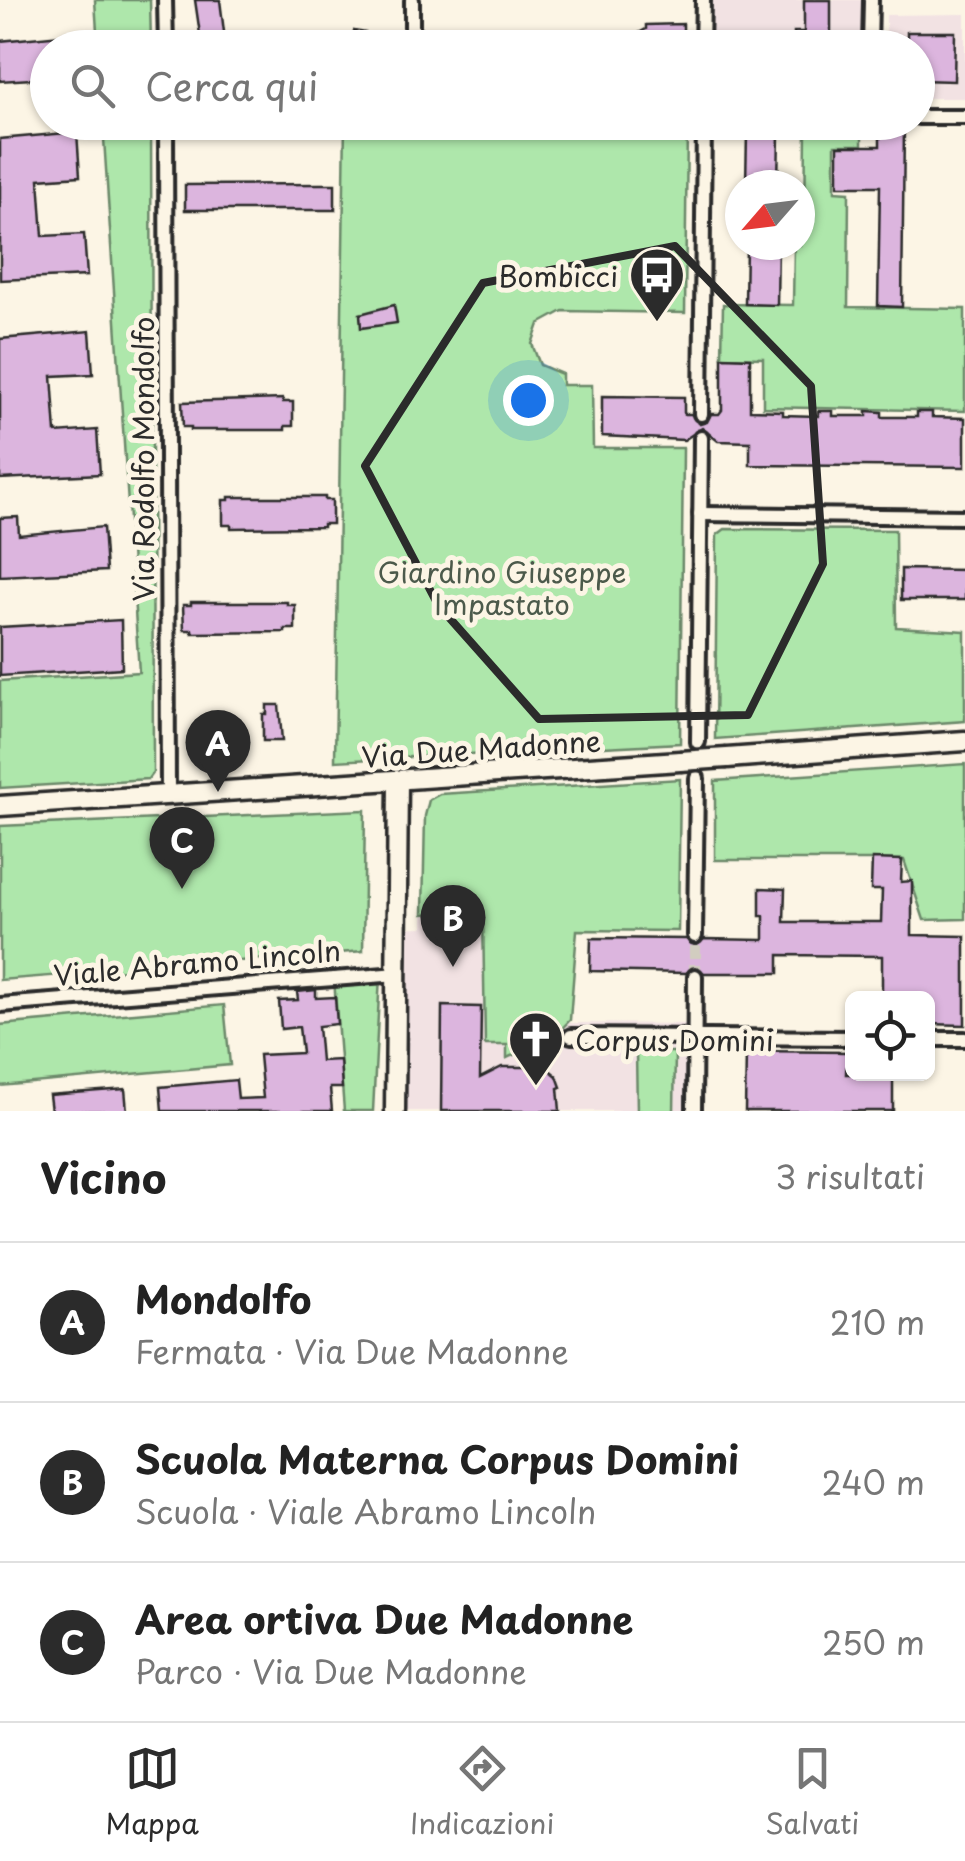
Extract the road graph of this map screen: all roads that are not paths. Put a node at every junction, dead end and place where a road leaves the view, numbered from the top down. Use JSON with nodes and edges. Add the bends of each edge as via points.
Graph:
{"nodes":[{"id":1,"x":166,"y":0,"type":"edge"},
{"id":2,"x":412,"y":0,"type":"edge"},
{"id":3,"x":703,"y":0,"type":"edge"},
{"id":4,"x":871,"y":0,"type":"edge"},
{"id":5,"x":166,"y":30,"type":"edge"},
{"id":6,"x":412,"y":30,"type":"edge"},
{"id":7,"x":702,"y":30,"type":"edge"},
{"id":8,"x":870,"y":30,"type":"edge"},
{"id":9,"x":935,"y":116,"type":"edge"},
{"id":10,"x":965,"y":117,"type":"edge"},
{"id":11,"x":166,"y":140,"type":"edge"},
{"id":12,"x":704,"y":140,"type":"edge"},
{"id":13,"x":701,"y":414,"type":"dead end"},
{"id":14,"x":701,"y":438,"type":"dead end"},
{"id":15,"x":700,"y":514,"type":"junction"},
{"id":16,"x":965,"y":516,"type":"edge"},
{"id":17,"x":698,"y":742,"type":"dead end"},
{"id":18,"x":965,"y":742,"type":"edge"},
{"id":19,"x":697,"y":778,"type":"dead end"},
{"id":20,"x":398,"y":781,"type":"junction"},
{"id":21,"x":168,"y":796,"type":"junction"},
{"id":22,"x":0,"y":806,"type":"edge"},
{"id":23,"x":695,"y":936,"type":"tunnel mouth"},
{"id":24,"x":398,"y":974,"type":"junction"},
{"id":25,"x":695,"y":976,"type":"tunnel mouth"},
{"id":26,"x":0,"y":1005,"type":"edge"},
{"id":27,"x":571,"y":1036,"type":"dead end"},
{"id":28,"x":697,"y":1036,"type":"junction"},
{"id":29,"x":845,"y":1038,"type":"edge"},
{"id":30,"x":935,"y":1039,"type":"edge"},
{"id":31,"x":965,"y":1040,"type":"edge"},
{"id":32,"x":395,"y":1111,"type":"edge"},
{"id":33,"x":694,"y":1111,"type":"edge"}],
"edges":[{"from":1,"to":5,"type":"street"},
{"from":2,"to":6,"type":"street"},
{"from":3,"to":7,"type":"street"},
{"from":4,"to":8,"type":"street"},
{"from":9,"to":10,"type":"street"},
{"from":11,"to":21,"type":"street","name":"Via Rodolfo Mondolfo"},
{"from":12,"to":13,"type":"street"},
{"from":14,"to":15,"type":"street"},
{"from":15,"to":16,"type":"street"},
{"from":15,"to":17,"type":"street"},
{"from":18,"to":20,"type":"main road","name":"Via Due Madonne","bridge":true},
{"from":19,"to":23,"type":"street"},
{"from":20,"to":21,"type":"main road","name":"Via Due Madonne"},
{"from":20,"to":24,"type":"main road"},
{"from":21,"to":22,"type":"main road","name":"Via Due Madonne"},
{"from":24,"to":26,"type":"street","name":"Viale Abramo Lincoln"},
{"from":24,"to":32,"type":"main road"},
{"from":25,"to":28,"type":"street"},
{"from":27,"to":28,"type":"street"},
{"from":28,"to":29,"type":"street"},
{"from":28,"to":33,"type":"street"},
{"from":30,"to":31,"type":"street"}]}
